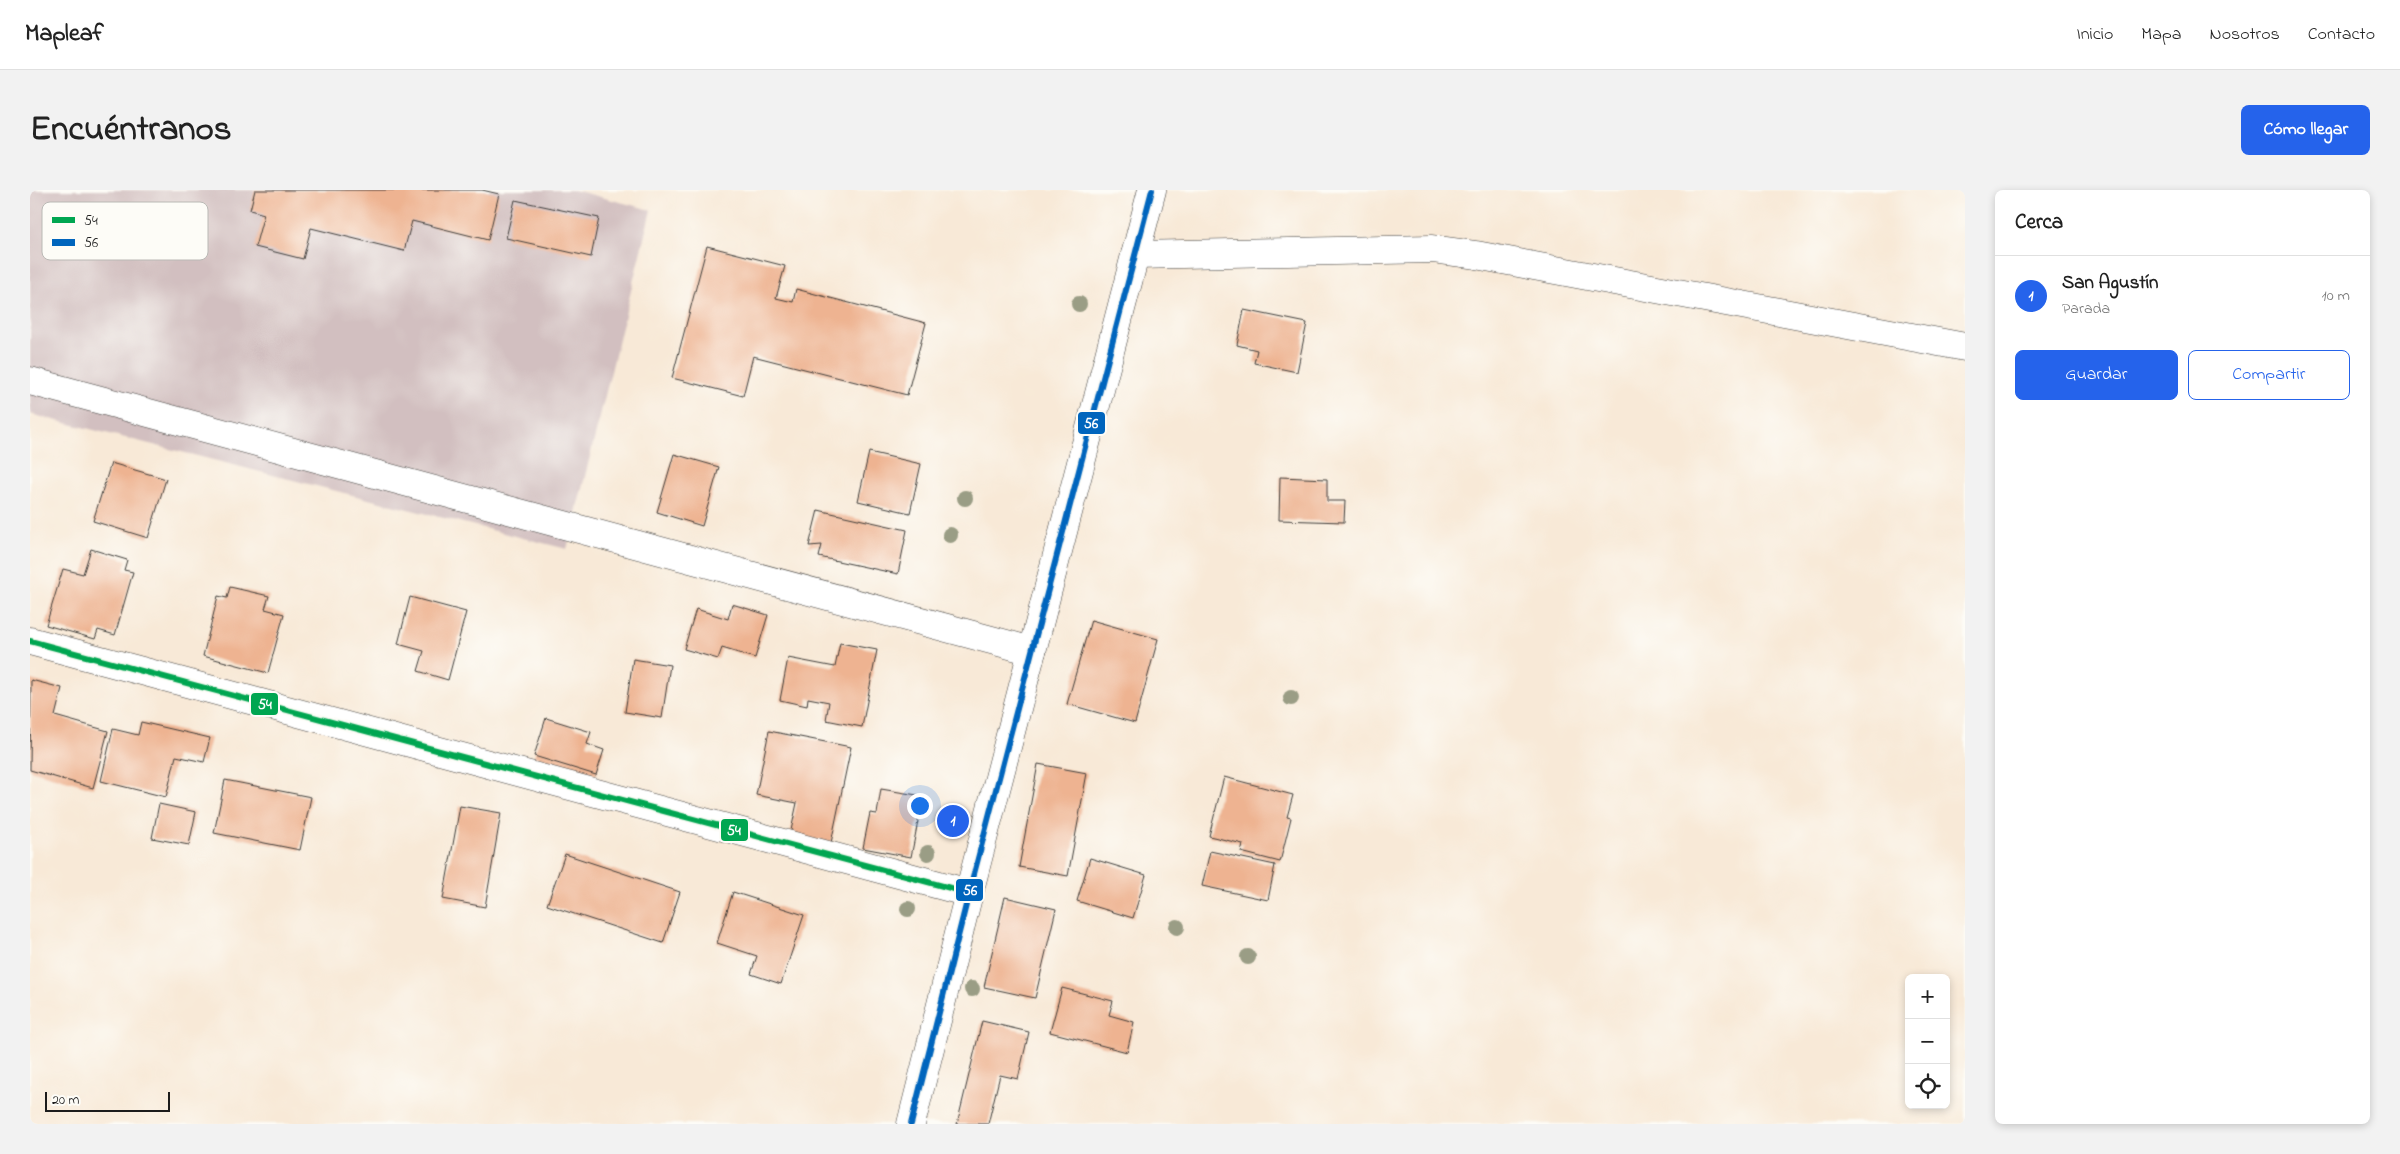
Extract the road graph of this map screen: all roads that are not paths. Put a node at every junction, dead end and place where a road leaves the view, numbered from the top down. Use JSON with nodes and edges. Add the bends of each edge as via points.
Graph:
{"nodes":[{"id":1,"x":1152,"y":190,"type":"edge"},
{"id":2,"x":1135,"y":255,"type":"junction"},
{"id":3,"x":1965,"y":347,"type":"edge"},
{"id":4,"x":30,"y":381,"type":"edge"},
{"id":5,"x":30,"y":641,"type":"edge"},
{"id":6,"x":1032,"y":651,"type":"junction"},
{"id":7,"x":969,"y":893,"type":"junction"},
{"id":8,"x":912,"y":1124,"type":"edge"}],
"edges":[{"from":1,"to":2,"type":"street"},
{"from":2,"to":3,"type":"street","via":[[1432,249]]},
{"from":2,"to":6,"type":"street"},
{"from":4,"to":6,"type":"street"},
{"from":5,"to":7,"type":"street"},
{"from":6,"to":7,"type":"street"},
{"from":7,"to":8,"type":"street"}]}
